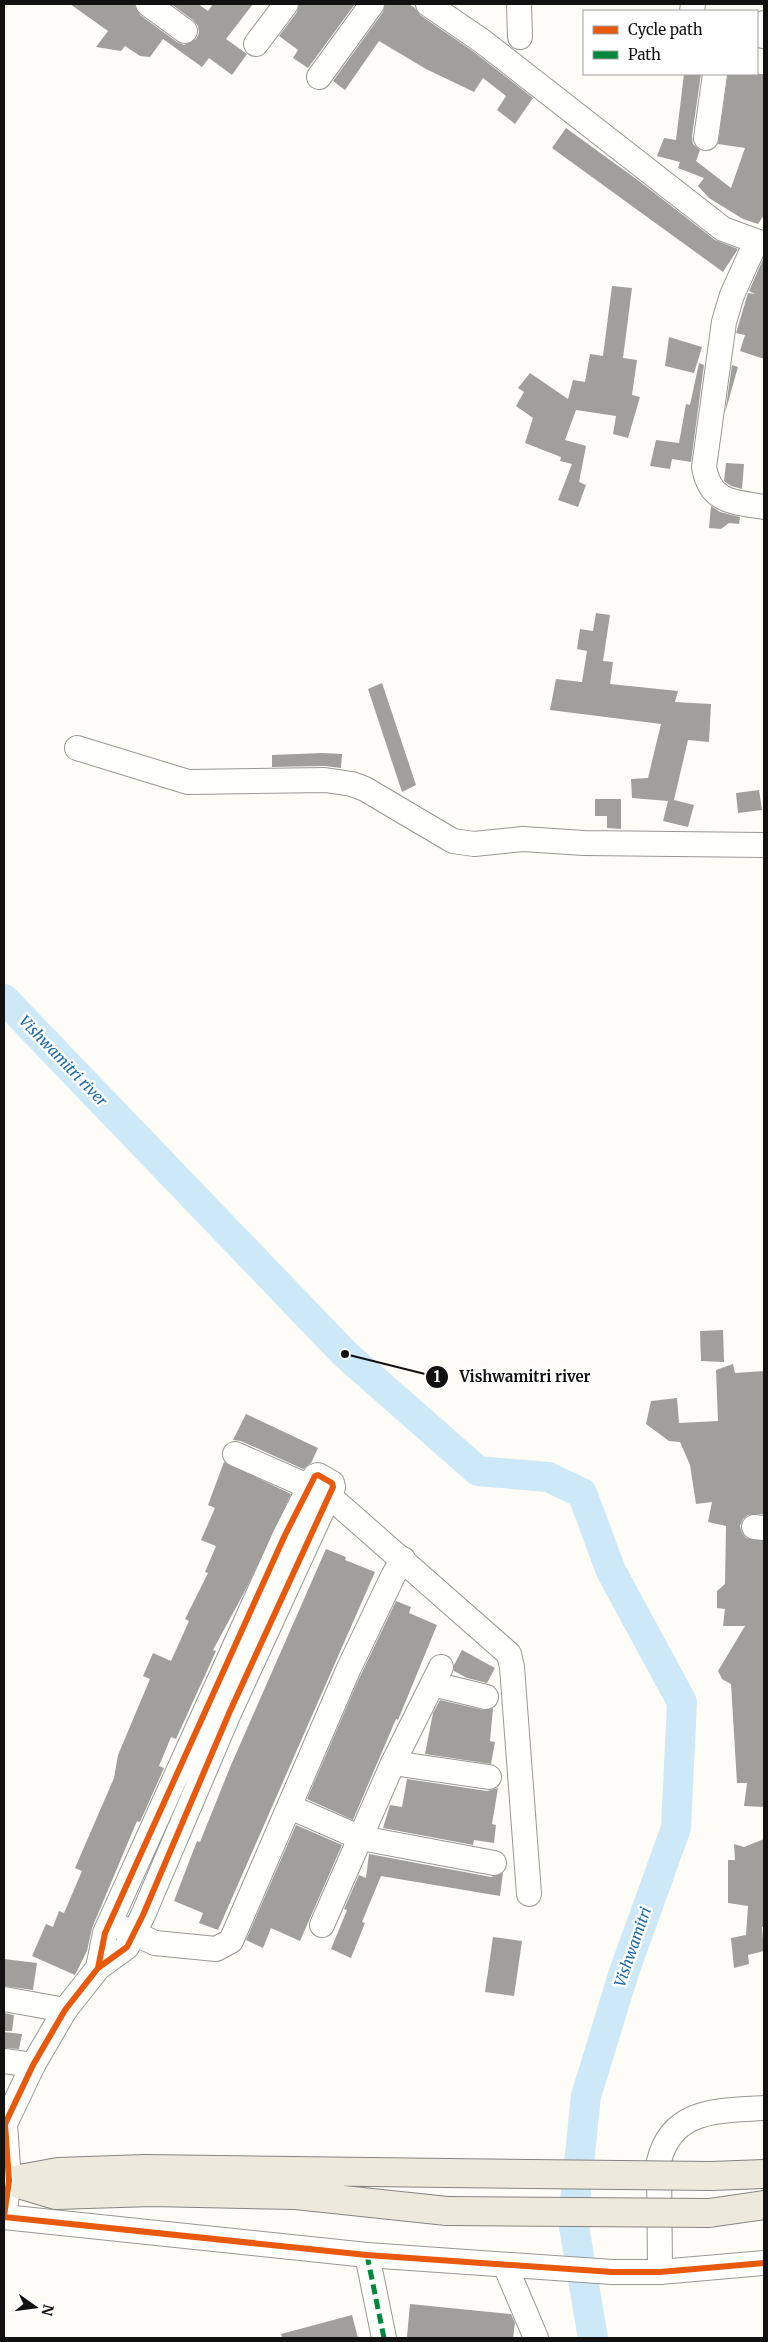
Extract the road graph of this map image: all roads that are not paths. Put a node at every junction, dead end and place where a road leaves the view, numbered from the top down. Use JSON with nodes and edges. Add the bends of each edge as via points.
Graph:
{"nodes":[{"id":1,"x":148,"y":4,"type":"edge"},
{"id":2,"x":286,"y":4,"type":"edge"},
{"id":3,"x":372,"y":4,"type":"edge"},
{"id":4,"x":428,"y":4,"type":"edge"},
{"id":5,"x":519,"y":4,"type":"edge"},
{"id":6,"x":185,"y":31,"type":"dead end"},
{"id":7,"x":520,"y":38,"type":"dead end"},
{"id":8,"x":256,"y":44,"type":"dead end"},
{"id":9,"x":715,"y":75,"type":"edge"},
{"id":10,"x":319,"y":77,"type":"dead end"},
{"id":11,"x":706,"y":138,"type":"dead end"},
{"id":12,"x":760,"y":243,"type":"edge"},
{"id":13,"x":764,"y":508,"type":"edge"},
{"id":14,"x":77,"y":748,"type":"dead end"},
{"id":15,"x":764,"y":845,"type":"edge"},
{"id":16,"x":235,"y":1454,"type":"dead end"},
{"id":17,"x":319,"y":1491,"type":"junction"},
{"id":18,"x":403,"y":1559,"type":"junction"},
{"id":19,"x":244,"y":1654,"type":"junction"},
{"id":20,"x":486,"y":1697,"type":"dead end"},
{"id":21,"x":393,"y":1763,"type":"junction"},
{"id":22,"x":489,"y":1777,"type":"dead end"},
{"id":23,"x":290,"y":1807,"type":"junction"},
{"id":24,"x":361,"y":1838,"type":"junction"},
{"id":25,"x":494,"y":1863,"type":"dead end"},
{"id":26,"x":529,"y":1894,"type":"dead end"},
{"id":27,"x":110,"y":1922,"type":"junction"},
{"id":28,"x":322,"y":1925,"type":"dead end"},
{"id":29,"x":134,"y":1933,"type":"junction"},
{"id":30,"x":98,"y":1968,"type":"junction"},
{"id":31,"x":4,"y":1999,"type":"edge"},
{"id":32,"x":65,"y":2010,"type":"junction"},
{"id":33,"x":4,"y":2061,"type":"edge"},
{"id":34,"x":33,"y":2065,"type":"junction"},
{"id":35,"x":764,"y":2108,"type":"edge"},
{"id":36,"x":764,"y":2174,"type":"edge"},
{"id":37,"x":6,"y":2180,"type":"edge"},
{"id":38,"x":764,"y":2205,"type":"edge"},
{"id":39,"x":4,"y":2216,"type":"edge"},
{"id":40,"x":367,"y":2255,"type":"junction"},
{"id":41,"x":764,"y":2263,"type":"edge"},
{"id":42,"x":509,"y":2265,"type":"junction"},
{"id":43,"x":660,"y":2272,"type":"junction"},
{"id":44,"x":384,"y":2338,"type":"edge"},
{"id":45,"x":536,"y":2338,"type":"edge"}],
"edges":[{"from":1,"to":6,"type":"street"},
{"from":2,"to":8,"type":"street"},
{"from":3,"to":10,"type":"street"},
{"from":4,"to":12,"type":"street","via":[[497,53],[723,229]]},
{"from":5,"to":7,"type":"street"},
{"from":9,"to":11,"type":"street"},
{"from":12,"to":13,"type":"street","via":[[732,295],[724,322],[704,467],[709,483],[721,498]]},
{"from":14,"to":15,"type":"street","via":[[188,782],[325,780],[352,784],[463,844],[523,839]]},
{"from":16,"to":17,"type":"street"},
{"from":17,"to":18,"type":"street"},
{"from":17,"to":19,"type":"street"},
{"from":18,"to":23,"type":"street","via":[[349,1668]]},
{"from":18,"to":26,"type":"street","via":[[509,1654]]},
{"from":19,"to":27,"type":"street"},
{"from":19,"to":29,"type":"street"},
{"from":20,"to":21,"type":"street","via":[[437,1676]]},
{"from":21,"to":22,"type":"street"},
{"from":21,"to":24,"type":"street"},
{"from":23,"to":24,"type":"street"},
{"from":23,"to":29,"type":"street","via":[[231,1941],[225,1946],[216,1949],[155,1943]]},
{"from":24,"to":25,"type":"street"},
{"from":24,"to":28,"type":"street"},
{"from":27,"to":29,"type":"street"},
{"from":27,"to":30,"type":"street"},
{"from":29,"to":30,"type":"street","via":[[127,1948]]},
{"from":30,"to":32,"type":"street"},
{"from":31,"to":32,"type":"street"},
{"from":32,"to":34,"type":"street"},
{"from":33,"to":34,"type":"street"},
{"from":34,"to":37,"type":"street","via":[[5,2124]]},
{"from":35,"to":43,"type":"street","via":[[698,2115],[669,2136],[659,2161]]},
{"from":36,"to":37,"type":"main road","bridge":true,"via":[[145,2169],[58,2172]]},
{"from":37,"to":38,"type":"main road","bridge":true,"via":[[56,2195],[152,2192],[296,2195],[447,2211],[709,2213]]},
{"from":37,"to":39,"type":"street"},
{"from":39,"to":40,"type":"street"},
{"from":40,"to":42,"type":"street"},
{"from":40,"to":44,"type":"street"},
{"from":41,"to":43,"type":"street"},
{"from":42,"to":43,"type":"street"},
{"from":42,"to":45,"type":"street"}]}
